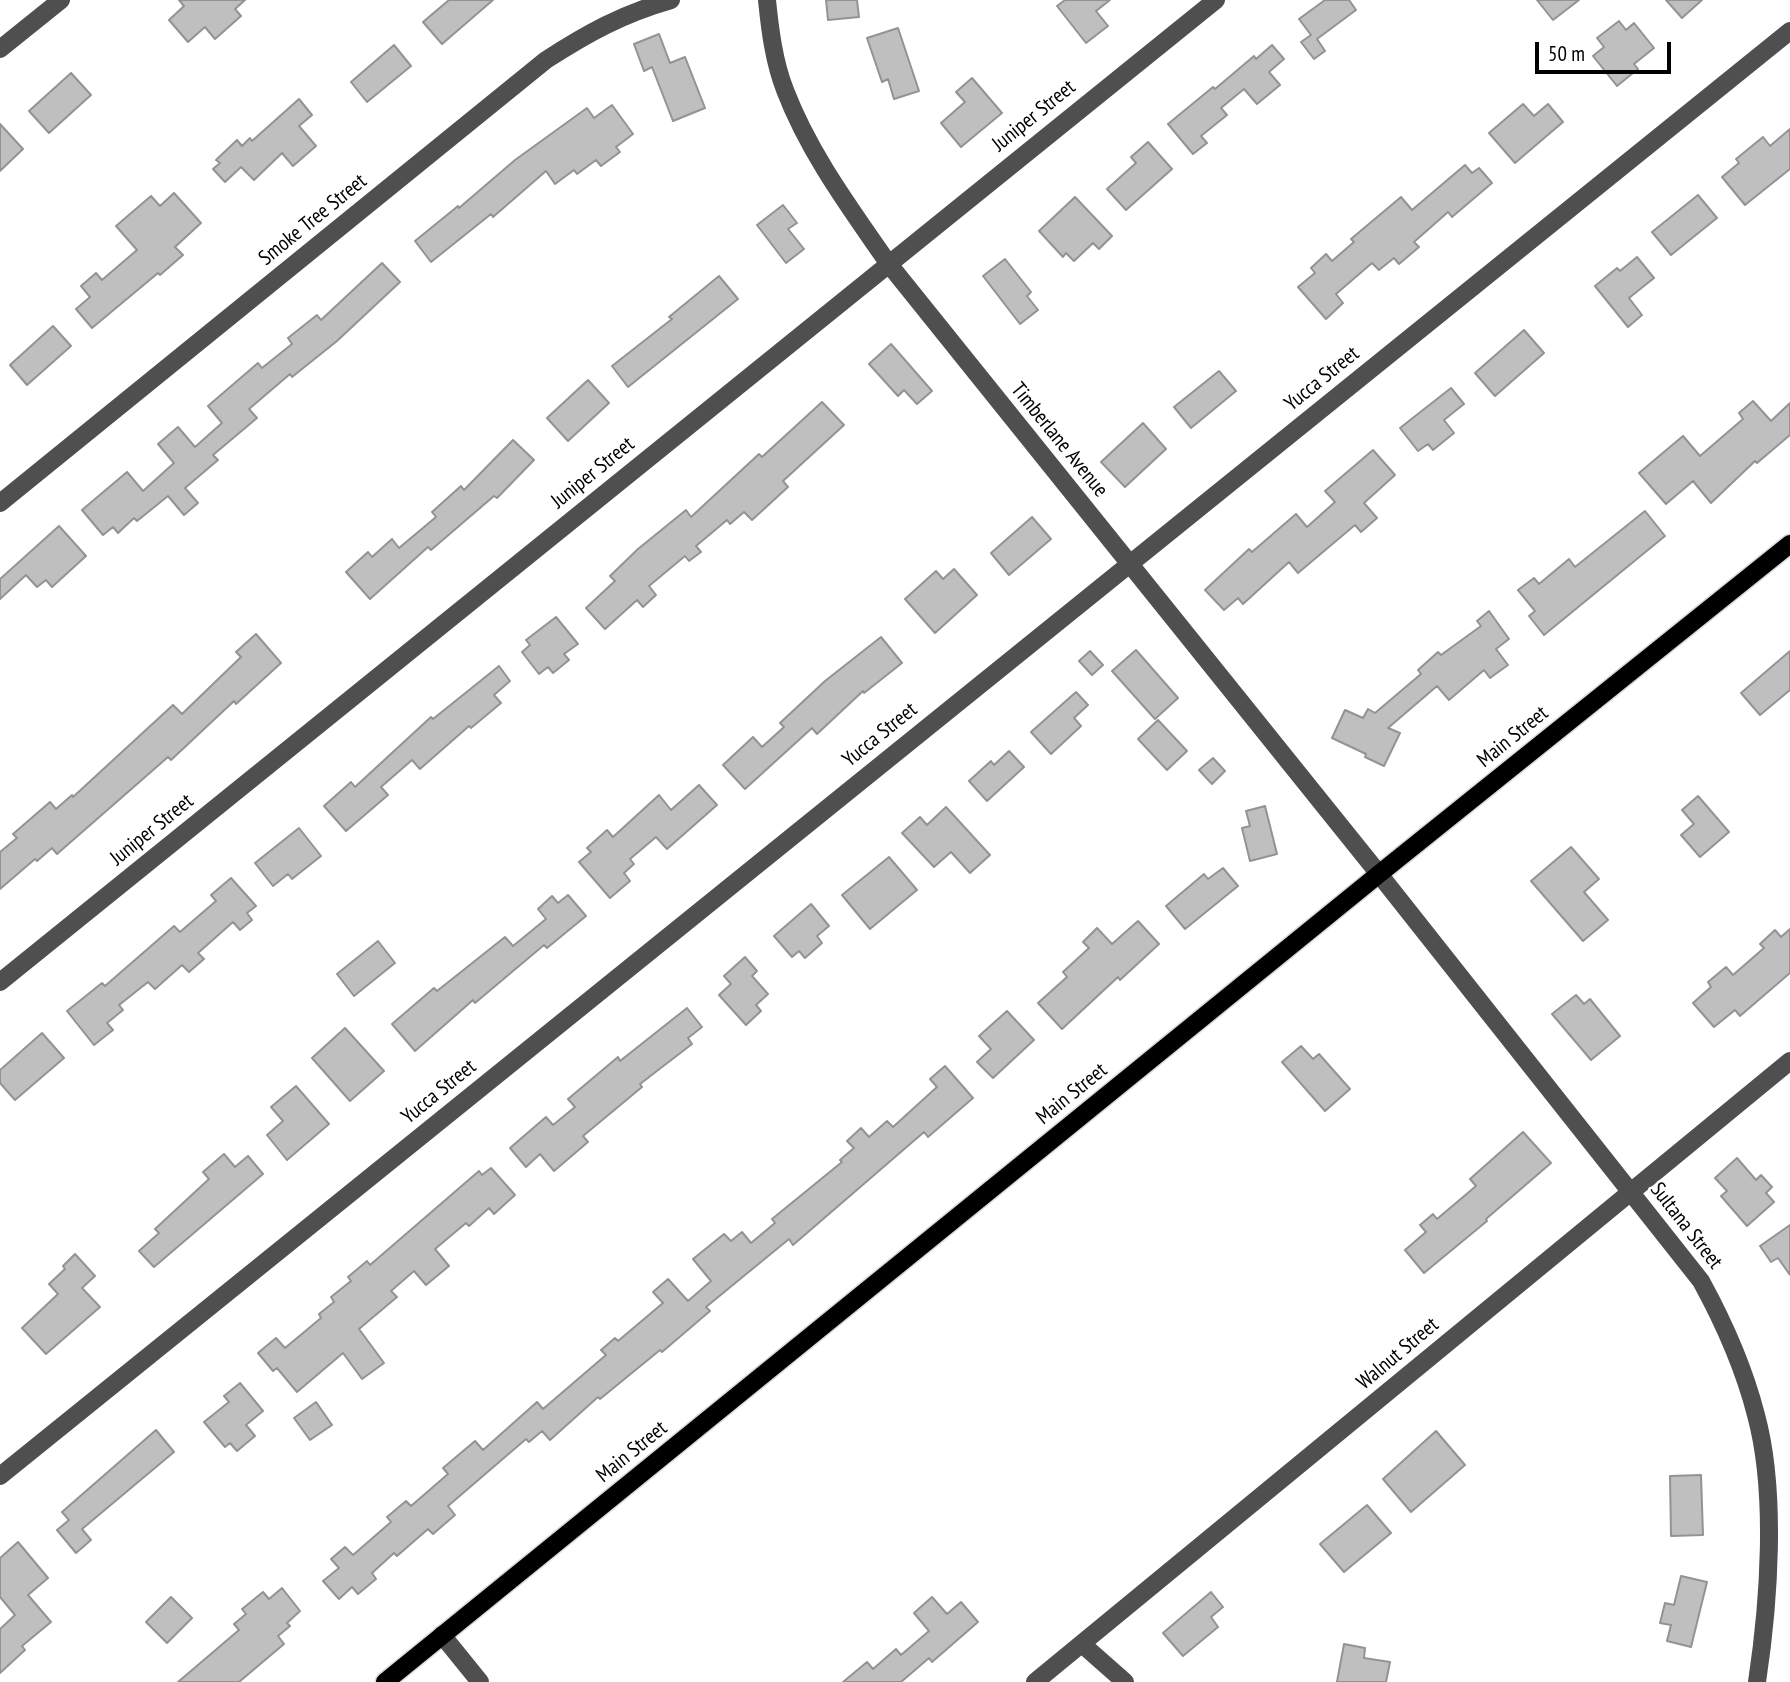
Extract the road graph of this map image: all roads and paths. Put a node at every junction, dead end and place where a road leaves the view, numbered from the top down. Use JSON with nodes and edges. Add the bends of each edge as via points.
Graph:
{"nodes":[{"id":1,"x":61,"y":0,"type":"edge"},
{"id":2,"x":671,"y":0,"type":"edge"},
{"id":3,"x":767,"y":0,"type":"edge"},
{"id":4,"x":1206,"y":3,"type":"edge"},
{"id":5,"x":1790,"y":32,"type":"edge"},
{"id":6,"x":0,"y":49,"type":"edge"},
{"id":7,"x":888,"y":262,"type":"junction"},
{"id":8,"x":0,"y":503,"type":"edge"},
{"id":9,"x":1790,"y":544,"type":"edge"},
{"id":10,"x":1129,"y":564,"type":"junction"},
{"id":11,"x":1379,"y":874,"type":"junction"},
{"id":12,"x":0,"y":982,"type":"edge"},
{"id":13,"x":1790,"y":1061,"type":"edge"},
{"id":14,"x":1630,"y":1192,"type":"junction"},
{"id":15,"x":0,"y":1476,"type":"edge"},
{"id":16,"x":442,"y":1635,"type":"junction"},
{"id":17,"x":1082,"y":1644,"type":"junction"},
{"id":18,"x":385,"y":1682,"type":"edge"},
{"id":19,"x":480,"y":1682,"type":"edge"},
{"id":20,"x":1035,"y":1682,"type":"edge"},
{"id":21,"x":1125,"y":1682,"type":"edge"},
{"id":22,"x":1757,"y":1682,"type":"edge"}],
"edges":[{"from":1,"to":6,"type":"street"},
{"from":2,"to":8,"type":"street","name":"Smoke Tree Street","via":[[595,29],[546,60]]},
{"from":3,"to":7,"type":"street","name":"Timberlane Avenue","via":[[771,38],[785,90],[838,192]]},
{"from":4,"to":7,"type":"street","name":"Juniper Street"},
{"from":5,"to":10,"type":"street","name":"Yucca Street"},
{"from":7,"to":10,"type":"street","name":"Timberlane Avenue"},
{"from":7,"to":12,"type":"street","name":"Juniper Street"},
{"from":9,"to":11,"type":"main road","name":"Main Street"},
{"from":10,"to":11,"type":"street","name":"Timberlane Avenue"},
{"from":10,"to":15,"type":"street","name":"Yucca Street"},
{"from":11,"to":14,"type":"street","name":"Sultana Street"},
{"from":11,"to":16,"type":"main road","name":"Main Street"},
{"from":13,"to":14,"type":"street","name":"Walnut Street"},
{"from":14,"to":17,"type":"street","name":"Walnut Street"},
{"from":14,"to":22,"type":"street","name":"Sultana Street","via":[[1701,1281],[1723,1322],[1757,1416],[1767,1471],[1768,1574]]},
{"from":16,"to":18,"type":"main road","name":"Main Street"},
{"from":16,"to":19,"type":"street"},
{"from":17,"to":20,"type":"street","name":"Walnut Street"},
{"from":17,"to":21,"type":"street"}]}
